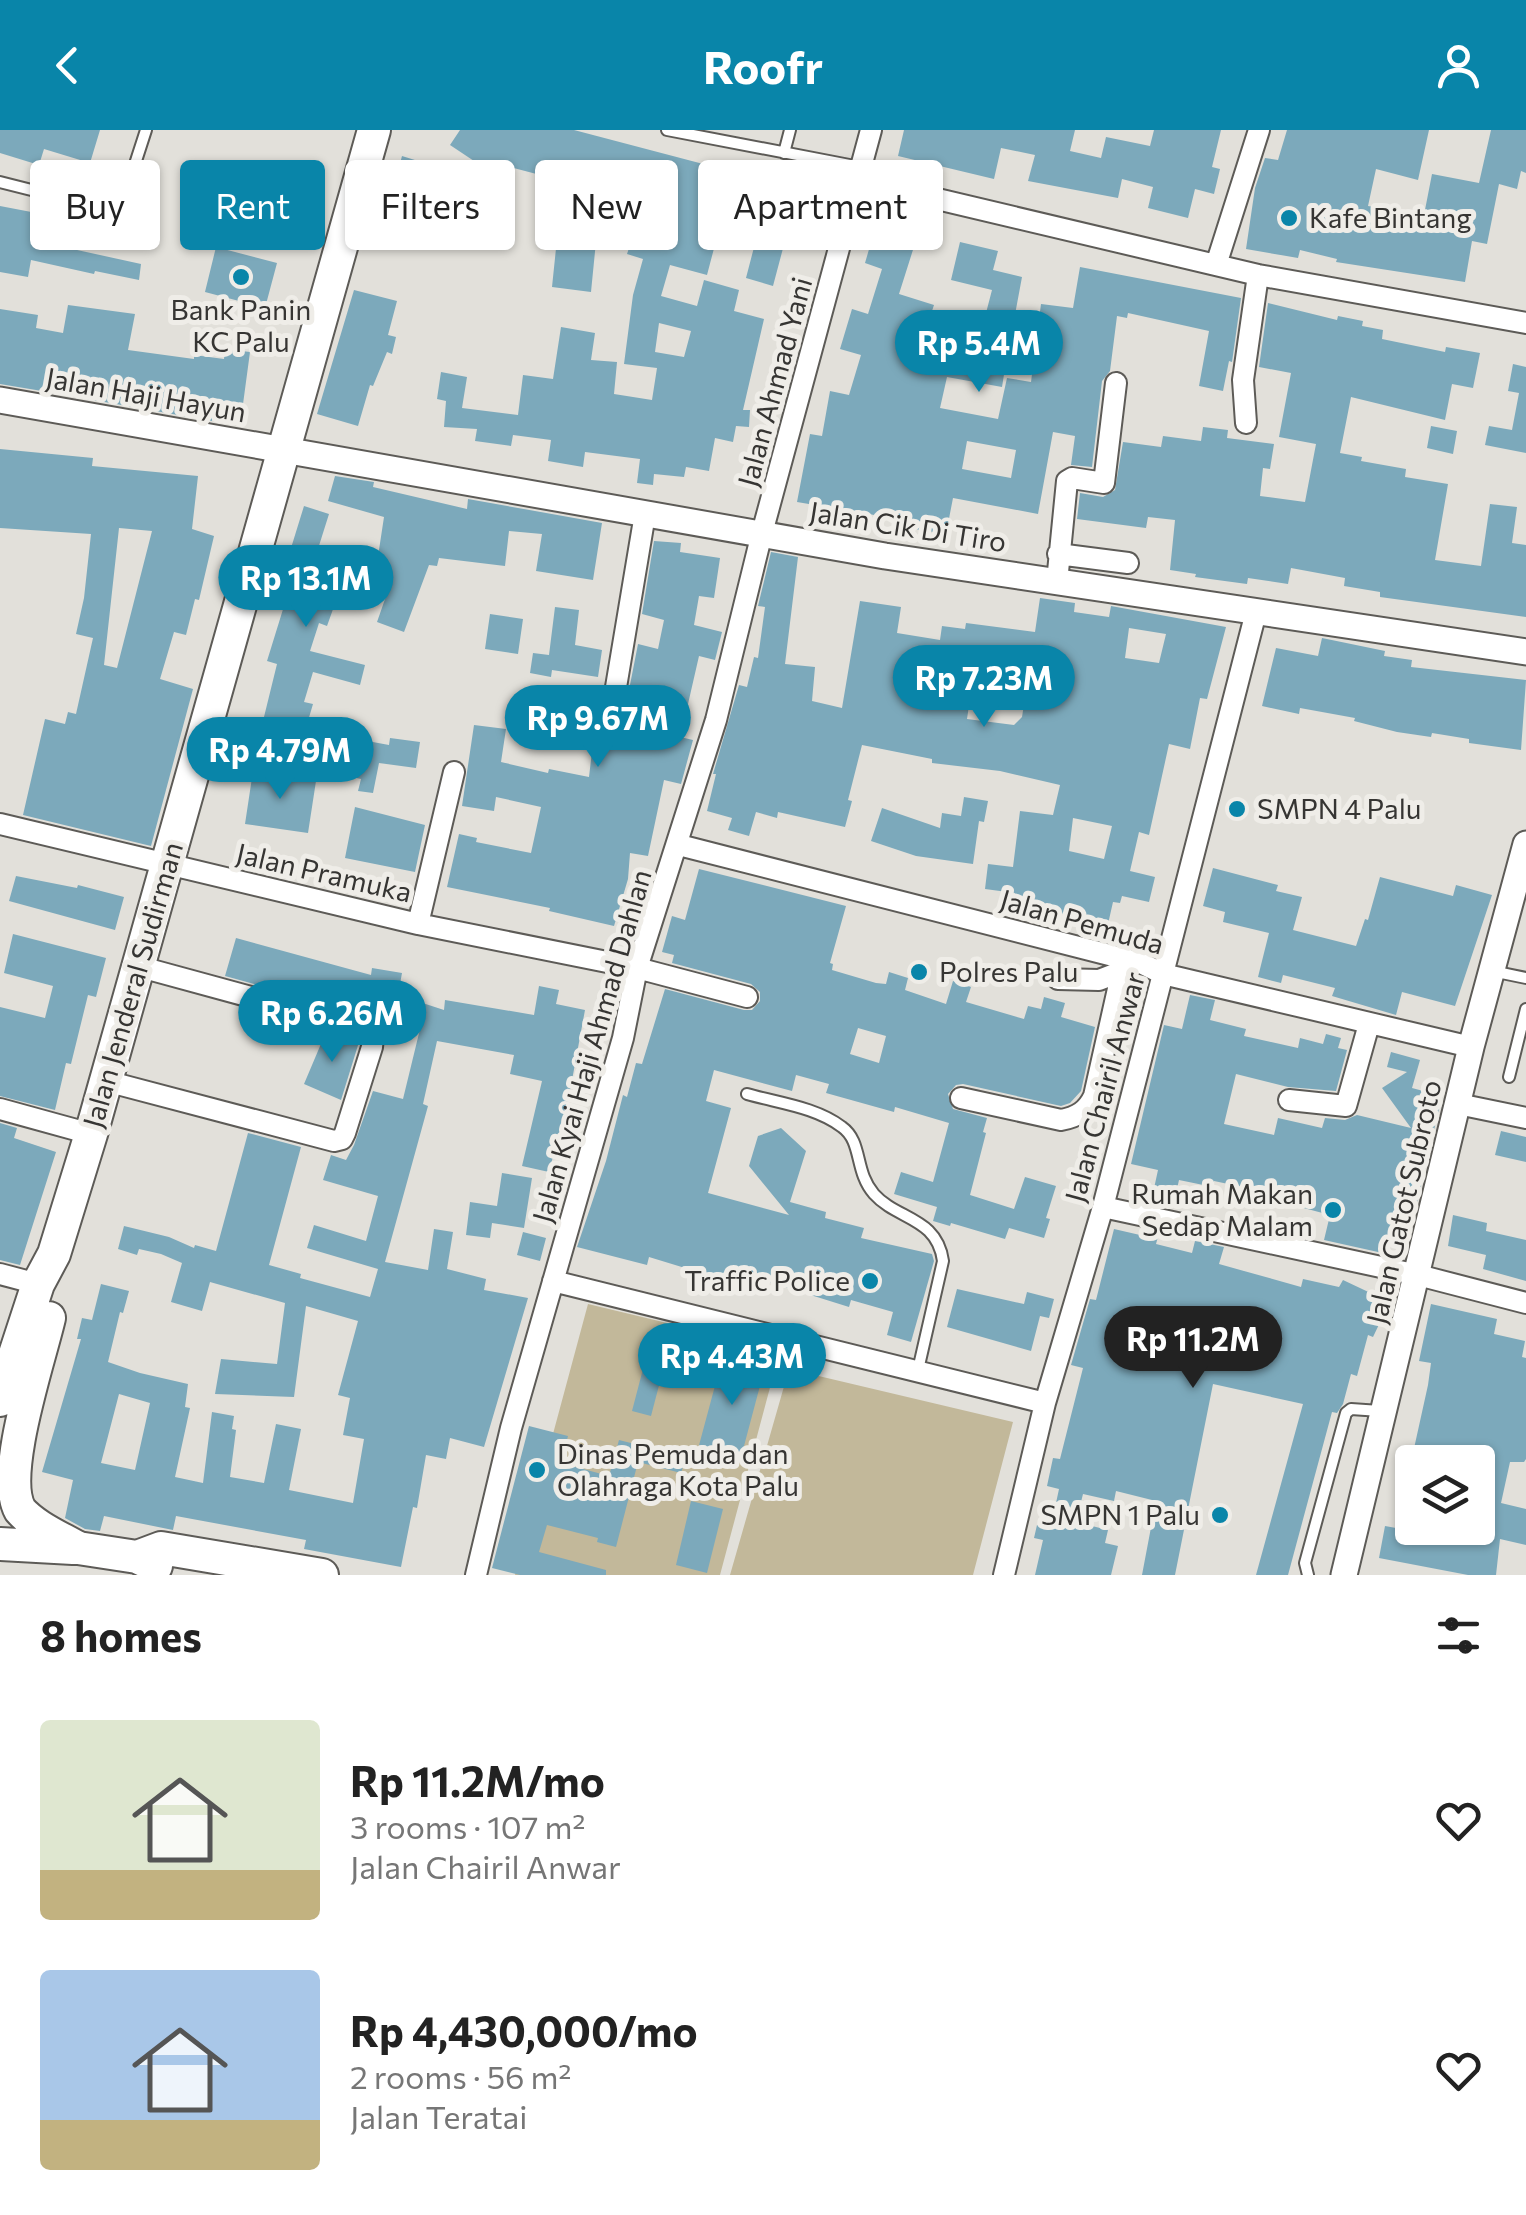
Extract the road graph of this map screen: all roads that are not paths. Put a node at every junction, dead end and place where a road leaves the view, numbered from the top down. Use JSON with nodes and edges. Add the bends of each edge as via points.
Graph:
{"nodes":[{"id":1,"x":146,"y":130,"type":"edge"},
{"id":2,"x":374,"y":130,"type":"edge"},
{"id":3,"x":668,"y":130,"type":"edge"},
{"id":4,"x":790,"y":130,"type":"edge"},
{"id":5,"x":871,"y":130,"type":"edge"},
{"id":6,"x":1259,"y":130,"type":"edge"},
{"id":7,"x":722,"y":135,"type":"edge"},
{"id":8,"x":784,"y":153,"type":"junction"},
{"id":9,"x":809,"y":160,"type":"edge"},
{"id":10,"x":862,"y":160,"type":"edge"},
{"id":11,"x":0,"y":182,"type":"edge"},
{"id":12,"x":943,"y":196,"type":"edge"},
{"id":13,"x":838,"y":250,"type":"edge"},
{"id":14,"x":1216,"y":265,"type":"junction"},
{"id":15,"x":1258,"y":274,"type":"junction"},
{"id":16,"x":1526,"y":323,"type":"edge"},
{"id":17,"x":1116,"y":383,"type":"dead end"},
{"id":18,"x":0,"y":400,"type":"edge"},
{"id":19,"x":1246,"y":424,"type":"dead end"},
{"id":20,"x":282,"y":448,"type":"junction"},
{"id":21,"x":645,"y":514,"type":"junction"},
{"id":22,"x":762,"y":533,"type":"junction"},
{"id":23,"x":1058,"y":554,"type":"junction"},
{"id":24,"x":1128,"y":563,"type":"dead end"},
{"id":25,"x":1057,"y":582,"type":"junction"},
{"id":26,"x":1256,"y":612,"type":"junction"},
{"id":27,"x":1526,"y":652,"type":"edge"},
{"id":28,"x":613,"y":705,"type":"dead end"},
{"id":29,"x":454,"y":772,"type":"dead end"},
{"id":30,"x":0,"y":824,"type":"edge"},
{"id":31,"x":678,"y":845,"type":"junction"},
{"id":32,"x":1524,"y":858,"type":"edge"},
{"id":33,"x":167,"y":864,"type":"junction"},
{"id":34,"x":418,"y":924,"type":"junction"},
{"id":35,"x":138,"y":966,"type":"junction"},
{"id":36,"x":1132,"y":967,"type":"junction"},
{"id":37,"x":637,"y":968,"type":"junction"},
{"id":38,"x":1491,"y":971,"type":"junction"},
{"id":39,"x":1164,"y":974,"type":"junction"},
{"id":40,"x":1526,"y":978,"type":"edge"},
{"id":41,"x":1058,"y":979,"type":"dead end"},
{"id":42,"x":747,"y":997,"type":"dead end"},
{"id":43,"x":1526,"y":1009,"type":"edge"},
{"id":44,"x":1369,"y":1024,"type":"junction"},
{"id":45,"x":1471,"y":1046,"type":"junction"},
{"id":46,"x":1509,"y":1078,"type":"dead end"},
{"id":47,"x":106,"y":1080,"type":"junction"},
{"id":48,"x":747,"y":1094,"type":"dead end"},
{"id":49,"x":961,"y":1098,"type":"dead end"},
{"id":50,"x":1290,"y":1100,"type":"dead end"},
{"id":51,"x":1458,"y":1104,"type":"junction"},
{"id":52,"x":0,"y":1109,"type":"edge"},
{"id":53,"x":1526,"y":1118,"type":"edge"},
{"id":54,"x":92,"y":1134,"type":"junction"},
{"id":55,"x":1104,"y":1207,"type":"junction"},
{"id":56,"x":54,"y":1254,"type":"junction"},
{"id":57,"x":0,"y":1274,"type":"edge"},
{"id":58,"x":1418,"y":1275,"type":"junction"},
{"id":59,"x":553,"y":1281,"type":"junction"},
{"id":60,"x":38,"y":1284,"type":"junction"},
{"id":61,"x":1526,"y":1303,"type":"edge"},
{"id":62,"x":918,"y":1370,"type":"junction"},
{"id":63,"x":0,"y":1400,"type":"edge"},
{"id":64,"x":1045,"y":1403,"type":"junction"},
{"id":65,"x":1386,"y":1412,"type":"junction"},
{"id":66,"x":0,"y":1525,"type":"edge"},
{"id":67,"x":64,"y":1540,"type":"junction"},
{"id":68,"x":0,"y":1544,"type":"edge"},
{"id":69,"x":153,"y":1562,"type":"edge"},
{"id":70,"x":213,"y":1575,"type":"edge"},
{"id":71,"x":322,"y":1575,"type":"edge"},
{"id":72,"x":476,"y":1575,"type":"edge"},
{"id":73,"x":1004,"y":1575,"type":"edge"},
{"id":74,"x":1308,"y":1575,"type":"edge"},
{"id":75,"x":1344,"y":1575,"type":"edge"}],
"edges":[{"from":1,"to":11,"type":"lane","via":[[124,198],[114,206]]},
{"from":2,"to":20,"type":"main road","name":"Jalan Jenderal Sudirman"},
{"from":3,"to":7,"type":"lane"},
{"from":4,"to":8,"type":"lane"},
{"from":5,"to":10,"type":"street","name":"Jalan Ahmad Yani"},
{"from":6,"to":14,"type":"street"},
{"from":7,"to":8,"type":"lane"},
{"from":8,"to":9,"type":"lane"},
{"from":12,"to":14,"type":"street"},
{"from":13,"to":22,"type":"street","name":"Jalan Ahmad Yani"},
{"from":14,"to":15,"type":"street"},
{"from":15,"to":16,"type":"street"},
{"from":15,"to":19,"type":"street","via":[[1243,380]]},
{"from":17,"to":23,"type":"street","via":[[1104,483],[1067,481]]},
{"from":18,"to":20,"type":"street","name":"Jalan Haji Hayun"},
{"from":20,"to":21,"type":"street","name":"Jalan Cik Di Tiro"},
{"from":20,"to":33,"type":"main road","name":"Jalan Jenderal Sudirman"},
{"from":21,"to":22,"type":"street","name":"Jalan Cik Di Tiro"},
{"from":21,"to":28,"type":"street"},
{"from":22,"to":25,"type":"street","name":"Jalan Cik Di Tiro"},
{"from":22,"to":31,"type":"street","name":"Jalan Kyai Haji Ahmad Dahlan"},
{"from":23,"to":24,"type":"street"},
{"from":23,"to":25,"type":"street"},
{"from":25,"to":26,"type":"street","name":"Jalan Cik Di Tiro"},
{"from":26,"to":27,"type":"street","name":"Jalan Cik Di Tiro"},
{"from":26,"to":39,"type":"street","name":"Jalan Chairil Anwar"},
{"from":29,"to":34,"type":"street"},
{"from":30,"to":33,"type":"street","name":"Jalan Pramuka"},
{"from":31,"to":36,"type":"street","name":"Jalan Pemuda"},
{"from":31,"to":37,"type":"street","name":"Jalan Kyai Haji Ahmad Dahlan"},
{"from":32,"to":38,"type":"street","name":"Jalan Gatot Subroto"},
{"from":33,"to":34,"type":"street","name":"Jalan Pramuka"},
{"from":33,"to":35,"type":"main road","name":"Jalan Jenderal Sudirman"},
{"from":34,"to":37,"type":"street","name":"Jalan Pramuka"},
{"from":35,"to":47,"type":"main road","name":"Jalan Jenderal Sudirman"},
{"from":35,"to":47,"type":"street","via":[[357,1026],[374,1038],[372,1047],[346,1133],[334,1142]]},
{"from":36,"to":39,"type":"street","name":"Jalan Pemuda"},
{"from":36,"to":41,"type":"street","via":[[1099,980]]},
{"from":36,"to":49,"type":"street","via":[[1088,1108],[1061,1120]]},
{"from":37,"to":42,"type":"street","name":"Jalan Pramuka"},
{"from":37,"to":59,"type":"street","name":"Jalan Kyai Haji Ahmad Dahlan"},
{"from":38,"to":40,"type":"lane"},
{"from":38,"to":45,"type":"street","name":"Jalan Gatot Subroto"},
{"from":39,"to":44,"type":"street","name":"Jalan Pemuda"},
{"from":39,"to":55,"type":"street","name":"Jalan Chairil Anwar"},
{"from":43,"to":46,"type":"lane"},
{"from":44,"to":45,"type":"street","name":"Jalan Pemuda"},
{"from":44,"to":50,"type":"street","via":[[1346,1106]]},
{"from":45,"to":51,"type":"street","name":"Jalan Gatot Subroto"},
{"from":47,"to":54,"type":"main road","name":"Jalan Jenderal Sudirman"},
{"from":48,"to":62,"type":"lane","via":[[818,1113],[845,1128],[856,1146],[861,1179],[879,1200],[913,1216],[942,1249]]},
{"from":51,"to":53,"type":"street"},
{"from":51,"to":58,"type":"street","name":"Jalan Gatot Subroto"},
{"from":52,"to":54,"type":"street"},
{"from":54,"to":56,"type":"main road","name":"Jalan Jenderal Sudirman"},
{"from":55,"to":58,"type":"street"},
{"from":55,"to":64,"type":"street","name":"Jalan Chairil Anwar"},
{"from":56,"to":60,"type":"main road","name":"Jalan Jenderal Sudirman"},
{"from":56,"to":67,"type":"main road","via":[[56,1288],[8,1468],[16,1505]]},
{"from":57,"to":60,"type":"street"},
{"from":58,"to":61,"type":"street"},
{"from":58,"to":65,"type":"street","name":"Jalan Gatot Subroto"},
{"from":59,"to":62,"type":"street"},
{"from":59,"to":72,"type":"street","name":"Jalan Kyai Haji Ahmad Dahlan"},
{"from":60,"to":63,"type":"main road","name":"Jalan Jenderal Sudirman"},
{"from":62,"to":64,"type":"street"},
{"from":64,"to":73,"type":"street","name":"Jalan Chairil Anwar"},
{"from":65,"to":74,"type":"lane","via":[[1346,1413],[1305,1563]]},
{"from":65,"to":75,"type":"street","name":"Jalan Gatot Subroto"},
{"from":66,"to":67,"type":"main road"},
{"from":67,"to":68,"type":"main road"},
{"from":67,"to":69,"type":"main road"},
{"from":69,"to":70,"type":"main road"},
{"from":69,"to":71,"type":"main road"}]}
